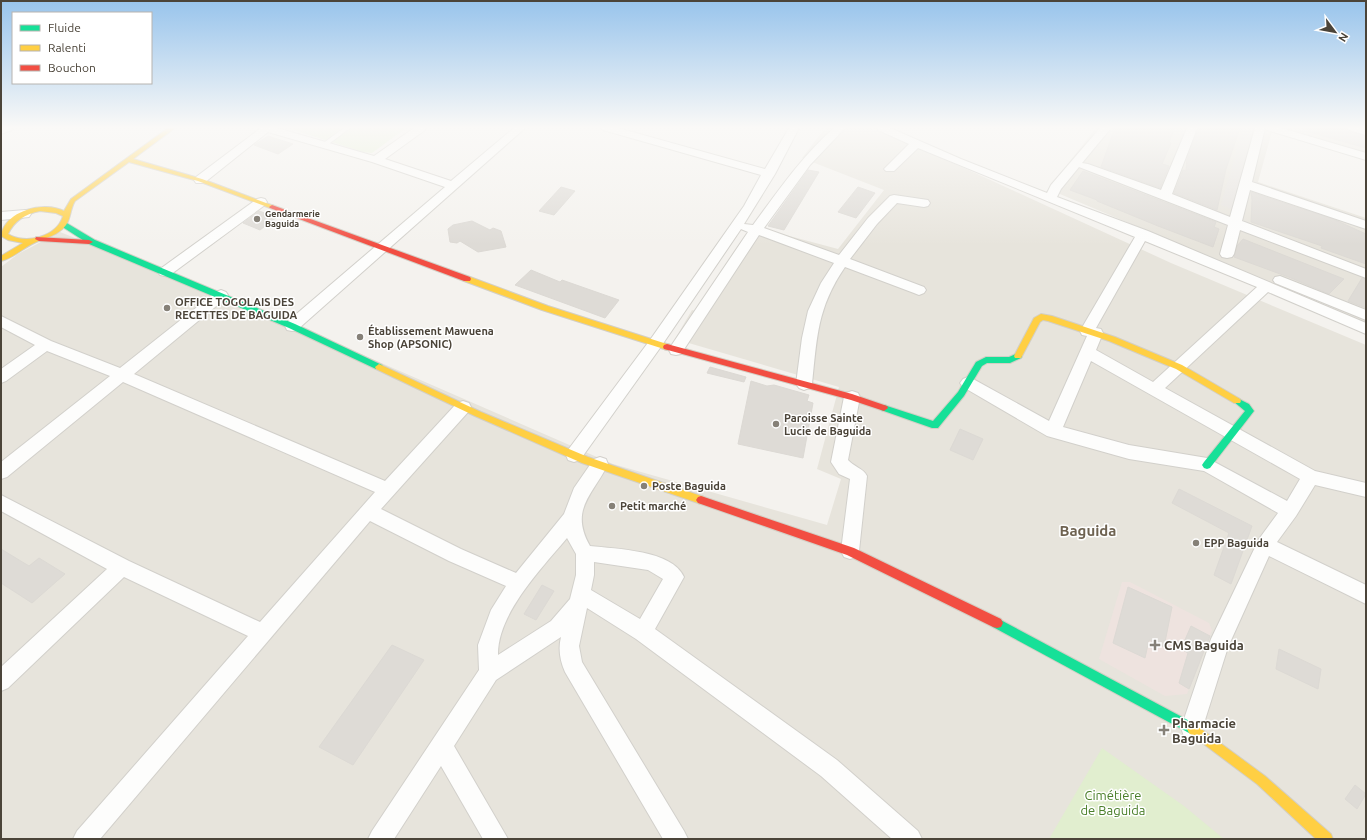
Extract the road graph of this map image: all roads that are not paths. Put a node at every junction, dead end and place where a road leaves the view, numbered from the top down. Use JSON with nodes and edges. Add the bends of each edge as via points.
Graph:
{"nodes":[{"id":1,"x":103,"y":167,"type":"edge"},
{"id":2,"x":118,"y":167,"type":"edge"},
{"id":3,"x":154,"y":167,"type":"edge"},
{"id":4,"x":216,"y":167,"type":"edge"},
{"id":5,"x":398,"y":167,"type":"edge"},
{"id":6,"x":475,"y":167,"type":"edge"},
{"id":7,"x":746,"y":167,"type":"edge"},
{"id":8,"x":773,"y":167,"type":"edge"},
{"id":9,"x":803,"y":167,"type":"edge"},
{"id":10,"x":984,"y":167,"type":"edge"},
{"id":11,"x":1074,"y":167,"type":"edge"},
{"id":12,"x":1087,"y":167,"type":"edge"},
{"id":13,"x":1176,"y":167,"type":"edge"},
{"id":14,"x":1250,"y":167,"type":"edge"},
{"id":15,"x":769,"y":174,"type":"junction"},
{"id":16,"x":200,"y":180,"type":"junction"},
{"id":17,"x":1245,"y":184,"type":"junction"},
{"id":18,"x":454,"y":186,"type":"junction"},
{"id":19,"x":1053,"y":192,"type":"junction"},
{"id":20,"x":65,"y":194,"type":"dead end"},
{"id":21,"x":1165,"y":196,"type":"junction"},
{"id":22,"x":52,"y":201,"type":"dead end"},
{"id":23,"x":260,"y":202,"type":"junction"},
{"id":24,"x":924,"y":203,"type":"dead end"},
{"id":25,"x":30,"y":212,"type":"junction"},
{"id":26,"x":1,"y":216,"type":"edge"},
{"id":27,"x":64,"y":219,"type":"junction"},
{"id":28,"x":1235,"y":223,"type":"junction"},
{"id":29,"x":737,"y":225,"type":"junction"},
{"id":30,"x":1366,"y":226,"type":"edge"},
{"id":31,"x":755,"y":230,"type":"junction"},
{"id":32,"x":1143,"y":234,"type":"junction"},
{"id":33,"x":3,"y":235,"type":"edge"},
{"id":34,"x":37,"y":239,"type":"junction"},
{"id":35,"x":92,"y":242,"type":"junction"},
{"id":36,"x":383,"y":248,"type":"junction"},
{"id":37,"x":1227,"y":254,"type":"dead end"},
{"id":38,"x":1,"y":259,"type":"edge"},
{"id":39,"x":842,"y":262,"type":"junction"},
{"id":40,"x":165,"y":272,"type":"junction"},
{"id":41,"x":1366,"y":274,"type":"edge"},
{"id":42,"x":1267,"y":286,"type":"junction"},
{"id":43,"x":919,"y":290,"type":"dead end"},
{"id":44,"x":221,"y":296,"type":"junction"},
{"id":45,"x":1366,"y":315,"type":"edge"},
{"id":46,"x":1,"y":321,"type":"edge"},
{"id":47,"x":292,"y":326,"type":"junction"},
{"id":48,"x":1366,"y":329,"type":"edge"},
{"id":49,"x":1092,"y":332,"type":"junction"},
{"id":50,"x":655,"y":344,"type":"junction"},
{"id":51,"x":46,"y":345,"type":"junction"},
{"id":52,"x":676,"y":350,"type":"junction"},
{"id":53,"x":1089,"y":353,"type":"junction"},
{"id":54,"x":1179,"y":368,"type":"junction"},
{"id":55,"x":122,"y":375,"type":"junction"},
{"id":56,"x":1,"y":377,"type":"edge"},
{"id":57,"x":968,"y":383,"type":"junction"},
{"id":58,"x":804,"y":384,"type":"junction"},
{"id":59,"x":1154,"y":390,"type":"junction"},
{"id":60,"x":852,"y":397,"type":"junction"},
{"id":61,"x":463,"y":407,"type":"junction"},
{"id":62,"x":1053,"y":431,"type":"junction"},
{"id":63,"x":1233,"y":435,"type":"junction"},
{"id":64,"x":574,"y":455,"type":"junction"},
{"id":65,"x":600,"y":464,"type":"junction"},
{"id":66,"x":1207,"y":465,"type":"junction"},
{"id":67,"x":1,"y":472,"type":"edge"},
{"id":68,"x":1311,"y":477,"type":"junction"},
{"id":69,"x":388,"y":490,"type":"junction"},
{"id":70,"x":1366,"y":490,"type":"edge"},
{"id":71,"x":1,"y":502,"type":"edge"},
{"id":72,"x":1290,"y":511,"type":"junction"},
{"id":73,"x":368,"y":512,"type":"junction"},
{"id":74,"x":572,"y":518,"type":"junction"},
{"id":75,"x":1265,"y":545,"type":"junction"},
{"id":76,"x":850,"y":551,"type":"junction"},
{"id":77,"x":585,"y":553,"type":"junction"},
{"id":78,"x":122,"y":567,"type":"junction"},
{"id":79,"x":519,"y":583,"type":"junction"},
{"id":80,"x":1366,"y":595,"type":"edge"},
{"id":81,"x":579,"y":598,"type":"junction"},
{"id":82,"x":643,"y":632,"type":"junction"},
{"id":83,"x":263,"y":633,"type":"junction"},
{"id":84,"x":489,"y":673,"type":"junction"},
{"id":85,"x":1,"y":681,"type":"edge"},
{"id":86,"x":1192,"y":728,"type":"junction"},
{"id":87,"x":442,"y":746,"type":"junction"},
{"id":88,"x":85,"y":839,"type":"edge"},
{"id":89,"x":380,"y":839,"type":"edge"},
{"id":90,"x":496,"y":839,"type":"edge"},
{"id":91,"x":676,"y":839,"type":"edge"},
{"id":92,"x":910,"y":839,"type":"edge"},
{"id":93,"x":1326,"y":839,"type":"edge"}],
"edges":[{"from":1,"to":20,"type":"main road"},
{"from":2,"to":27,"type":"main road","via":[[73,200],[67,207]]},
{"from":3,"to":16,"type":"main road"},
{"from":4,"to":16,"type":"street"},
{"from":5,"to":18,"type":"street"},
{"from":6,"to":18,"type":"street"},
{"from":7,"to":15,"type":"street"},
{"from":8,"to":15,"type":"street"},
{"from":9,"to":31,"type":"street"},
{"from":10,"to":19,"type":"street"},
{"from":11,"to":19,"type":"street"},
{"from":12,"to":21,"type":"street"},
{"from":13,"to":21,"type":"street"},
{"from":14,"to":17,"type":"street"},
{"from":15,"to":29,"type":"street"},
{"from":16,"to":23,"type":"main road"},
{"from":17,"to":28,"type":"street"},
{"from":17,"to":30,"type":"street"},
{"from":18,"to":36,"type":"street"},
{"from":19,"to":32,"type":"street"},
{"from":19,"to":45,"type":"street"},
{"from":21,"to":28,"type":"street"},
{"from":22,"to":25,"type":"main road"},
{"from":23,"to":36,"type":"main road"},
{"from":23,"to":40,"type":"street"},
{"from":24,"to":39,"type":"street","via":[[894,199],[878,214]]},
{"from":25,"to":26,"type":"street"},
{"from":25,"to":27,"type":"main road","via":[[55,209],[62,211]]},
{"from":25,"to":33,"type":"main road","via":[[11,222]]},
{"from":27,"to":34,"type":"main road","via":[[53,232]]},
{"from":27,"to":35,"type":"main road"},
{"from":28,"to":37,"type":"street"},
{"from":28,"to":41,"type":"street"},
{"from":29,"to":31,"type":"street"},
{"from":29,"to":50,"type":"street"},
{"from":31,"to":39,"type":"street"},
{"from":31,"to":52,"type":"street"},
{"from":32,"to":42,"type":"street"},
{"from":32,"to":49,"type":"street"},
{"from":33,"to":34,"type":"main road","via":[[17,242]]},
{"from":34,"to":35,"type":"main road"},
{"from":34,"to":38,"type":"main road"},
{"from":35,"to":40,"type":"main road"},
{"from":36,"to":47,"type":"street"},
{"from":36,"to":50,"type":"main road","via":[[545,308]]},
{"from":39,"to":43,"type":"street"},
{"from":39,"to":58,"type":"street","via":[[818,301],[814,313]]},
{"from":40,"to":44,"type":"main road"},
{"from":42,"to":48,"type":"street"},
{"from":42,"to":54,"type":"street"},
{"from":44,"to":47,"type":"main road"},
{"from":44,"to":55,"type":"street"},
{"from":46,"to":51,"type":"street"},
{"from":47,"to":61,"type":"main road"},
{"from":49,"to":53,"type":"street"},
{"from":49,"to":54,"type":"main road"},
{"from":49,"to":57,"type":"main road","via":[[1041,317],[1016,359],[982,361]]},
{"from":50,"to":52,"type":"main road"},
{"from":50,"to":64,"type":"street"},
{"from":51,"to":55,"type":"street"},
{"from":51,"to":56,"type":"street"},
{"from":52,"to":58,"type":"main road"},
{"from":53,"to":59,"type":"street"},
{"from":53,"to":62,"type":"street"},
{"from":54,"to":59,"type":"street"},
{"from":54,"to":63,"type":"main road","via":[[1246,406],[1250,411]]},
{"from":55,"to":67,"type":"street"},
{"from":55,"to":69,"type":"street"},
{"from":57,"to":60,"type":"main road","via":[[935,425]]},
{"from":57,"to":62,"type":"street"},
{"from":58,"to":60,"type":"main road"},
{"from":59,"to":63,"type":"street"},
{"from":60,"to":76,"type":"street","via":[[839,462],[845,469],[859,476]]},
{"from":61,"to":64,"type":"main road"},
{"from":61,"to":69,"type":"street"},
{"from":62,"to":66,"type":"street","via":[[1129,452]]},
{"from":63,"to":66,"type":"main road"},
{"from":63,"to":68,"type":"street"},
{"from":64,"to":65,"type":"main road"},
{"from":65,"to":74,"type":"street","via":[[580,493]]},
{"from":65,"to":76,"type":"main road"},
{"from":66,"to":72,"type":"street"},
{"from":68,"to":70,"type":"street"},
{"from":68,"to":72,"type":"street"},
{"from":69,"to":73,"type":"street"},
{"from":71,"to":78,"type":"street"},
{"from":72,"to":75,"type":"street"},
{"from":73,"to":79,"type":"street"},
{"from":73,"to":83,"type":"street"},
{"from":74,"to":77,"type":"street","via":[[576,536]]},
{"from":74,"to":79,"type":"street"},
{"from":75,"to":80,"type":"street"},
{"from":75,"to":86,"type":"street","via":[[1218,646]]},
{"from":76,"to":86,"type":"main road","via":[[991,620]]},
{"from":77,"to":81,"type":"street","via":[[585,575]]},
{"from":77,"to":82,"type":"street","via":[[650,562],[675,577]]},
{"from":78,"to":83,"type":"street"},
{"from":78,"to":85,"type":"street"},
{"from":79,"to":84,"type":"street","via":[[498,616],[488,646]]},
{"from":81,"to":82,"type":"street"},
{"from":81,"to":84,"type":"street","via":[[558,628]]},
{"from":81,"to":91,"type":"street","via":[[569,646],[572,665]]},
{"from":82,"to":92,"type":"street","via":[[829,768]]},
{"from":83,"to":88,"type":"street"},
{"from":84,"to":87,"type":"street"},
{"from":86,"to":93,"type":"main road","via":[[1241,764]]},
{"from":87,"to":89,"type":"street"},
{"from":87,"to":90,"type":"street"}]}
